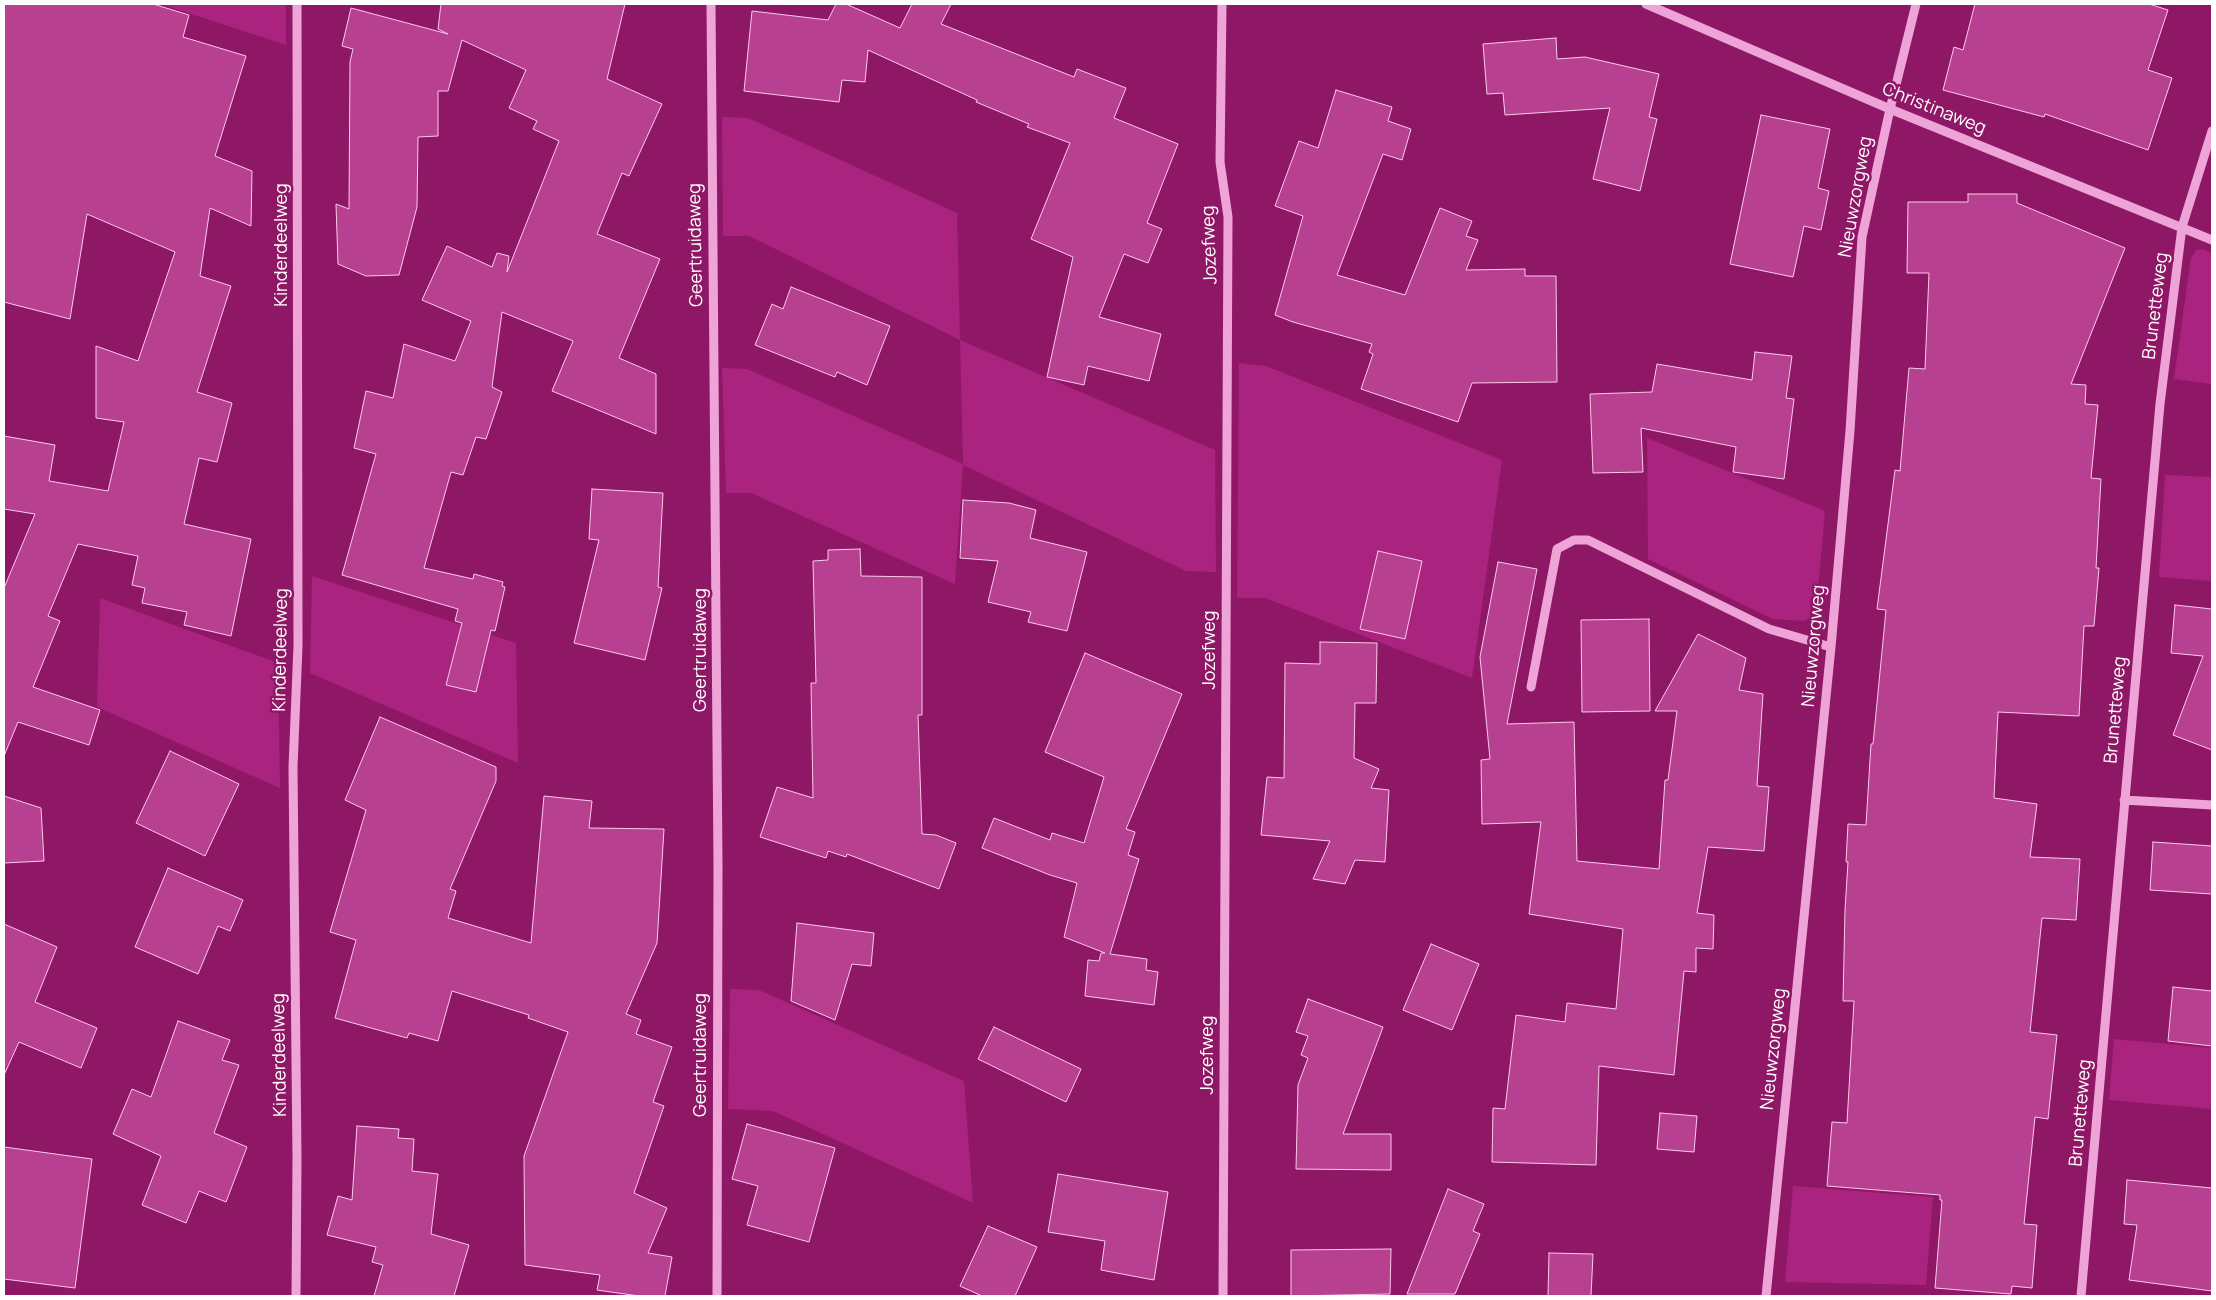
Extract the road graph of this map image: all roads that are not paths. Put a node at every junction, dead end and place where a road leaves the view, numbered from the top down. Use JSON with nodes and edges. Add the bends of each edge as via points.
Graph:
{"nodes":[{"id":1,"x":297,"y":4,"type":"edge"},
{"id":2,"x":711,"y":4,"type":"edge"},
{"id":3,"x":1222,"y":4,"type":"edge"},
{"id":4,"x":1646,"y":4,"type":"edge"},
{"id":5,"x":1916,"y":4,"type":"edge"},
{"id":6,"x":1890,"y":110,"type":"junction"},
{"id":7,"x":2212,"y":131,"type":"edge"},
{"id":8,"x":2182,"y":227,"type":"junction"},
{"id":9,"x":2212,"y":240,"type":"edge"},
{"id":10,"x":1831,"y":647,"type":"junction"},
{"id":11,"x":1531,"y":687,"type":"dead end"},
{"id":12,"x":2124,"y":800,"type":"junction"},
{"id":13,"x":2212,"y":806,"type":"edge"},
{"id":14,"x":296,"y":1296,"type":"edge"},
{"id":15,"x":717,"y":1296,"type":"edge"},
{"id":16,"x":1223,"y":1296,"type":"edge"},
{"id":17,"x":1766,"y":1296,"type":"edge"},
{"id":18,"x":2081,"y":1296,"type":"edge"}],
"edges":[{"from":1,"to":14,"type":"street","name":"Kinderdeelweg","via":[[298,646],[293,767]]},
{"from":2,"to":15,"type":"street","name":"Geertruidaweg","via":[[718,866]]},
{"from":3,"to":16,"type":"street","name":"Jozefweg","via":[[1220,162],[1228,217]]},
{"from":4,"to":6,"type":"street","name":"Christinaweg"},
{"from":5,"to":6,"type":"street","name":"Nieuwzorgweg"},
{"from":6,"to":8,"type":"street","name":"Christinaweg"},
{"from":6,"to":10,"type":"street","name":"Nieuwzorgweg","via":[[1862,237],[1850,431]]},
{"from":7,"to":8,"type":"street","name":"Brunetteweg"},
{"from":8,"to":9,"type":"street","name":"Christinaweg"},
{"from":8,"to":12,"type":"street","name":"Brunetteweg","via":[[2160,404]]},
{"from":10,"to":11,"type":"street","via":[[1769,629],[1588,540],[1574,540],[1557,549]]},
{"from":10,"to":17,"type":"street","name":"Nieuwzorgweg"},
{"from":12,"to":13,"type":"street"},
{"from":12,"to":18,"type":"street","name":"Brunetteweg"}]}
